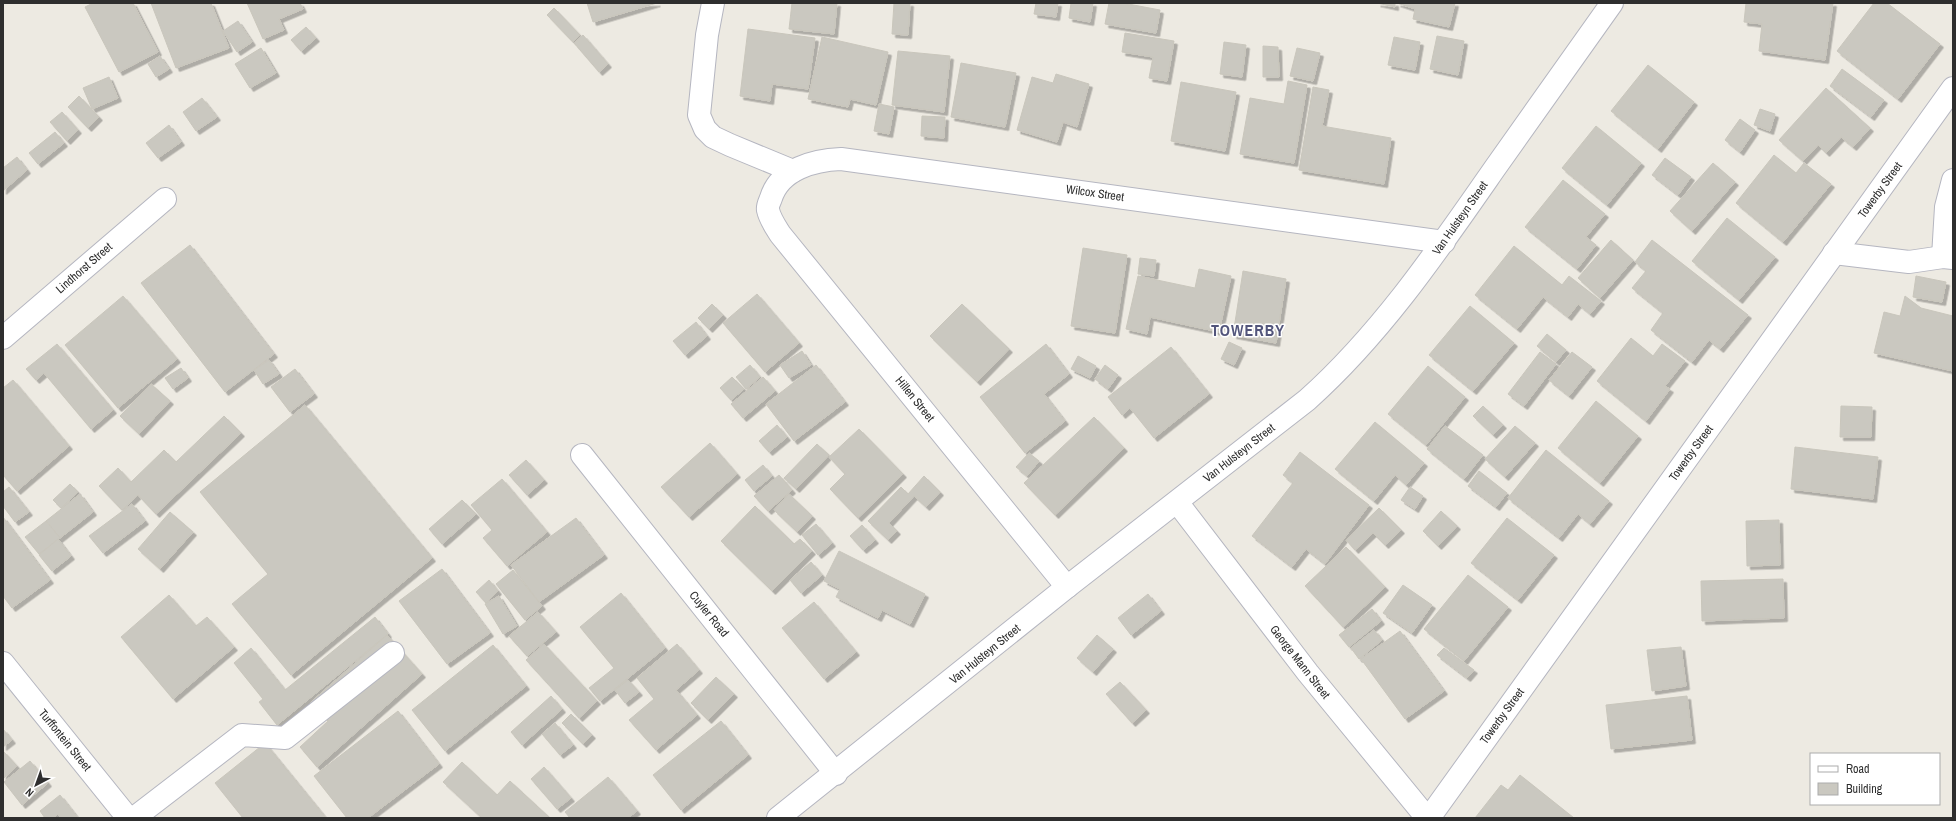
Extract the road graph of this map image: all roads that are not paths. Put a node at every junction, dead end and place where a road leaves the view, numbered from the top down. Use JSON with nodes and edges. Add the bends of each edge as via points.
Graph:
{"nodes":[{"id":1,"x":713,"y":3,"type":"edge"},
{"id":2,"x":1612,"y":3,"type":"edge"},
{"id":3,"x":1953,"y":88,"type":"edge"},
{"id":4,"x":793,"y":171,"type":"junction"},
{"id":5,"x":1953,"y":180,"type":"edge"},
{"id":6,"x":165,"y":199,"type":"dead end"},
{"id":7,"x":768,"y":208,"type":"joint"},
{"id":8,"x":1444,"y":242,"type":"junction"},
{"id":9,"x":1834,"y":254,"type":"junction"},
{"id":10,"x":1948,"y":258,"type":"edge"},
{"id":11,"x":3,"y":338,"type":"edge"},
{"id":12,"x":582,"y":454,"type":"dead end"},
{"id":13,"x":1177,"y":502,"type":"junction"},
{"id":14,"x":1067,"y":588,"type":"junction"},
{"id":15,"x":393,"y":654,"type":"dead end"},
{"id":16,"x":3,"y":663,"type":"edge"},
{"id":17,"x":836,"y":774,"type":"junction"},
{"id":18,"x":128,"y":818,"type":"edge"},
{"id":19,"x":134,"y":818,"type":"edge"},
{"id":20,"x":778,"y":818,"type":"edge"},
{"id":21,"x":1428,"y":818,"type":"edge"}],
"edges":[{"from":1,"to":4,"type":"street","via":[[699,115],[705,129],[713,137]]},
{"from":2,"to":8,"type":"street","name":"Van Hulsteyn Street"},
{"from":3,"to":9,"type":"street","name":"Towerby Street"},
{"from":4,"to":7,"type":"street","name":"Wilcox Street","via":[[780,181],[772,194]]},
{"from":4,"to":8,"type":"street","name":"Wilcox Street","via":[[823,160],[871,162]]},
{"from":5,"to":10,"type":"street","via":[[1946,207]]},
{"from":6,"to":11,"type":"street","name":"Lindhorst Street"},
{"from":7,"to":14,"type":"street","name":"Hillen Street","via":[[772,222],[780,234]]},
{"from":8,"to":13,"type":"street","name":"Van Hulsteyn Street","via":[[1389,313],[1335,375]]},
{"from":9,"to":10,"type":"street","via":[[1909,262]]},
{"from":9,"to":21,"type":"street","name":"Towerby Street"},
{"from":12,"to":17,"type":"street","name":"Cuyler Road"},
{"from":13,"to":14,"type":"street","name":"Van Hulsteyn Street"},
{"from":13,"to":21,"type":"street","name":"George Mann Street","via":[[1308,672]]},
{"from":14,"to":17,"type":"street","name":"Van Hulsteyn Street"},
{"from":15,"to":19,"type":"street","via":[[285,738],[242,735]]},
{"from":16,"to":18,"type":"street","name":"Turffontein Street"},
{"from":17,"to":20,"type":"street","name":"Van Hulsteyn Street"}]}
